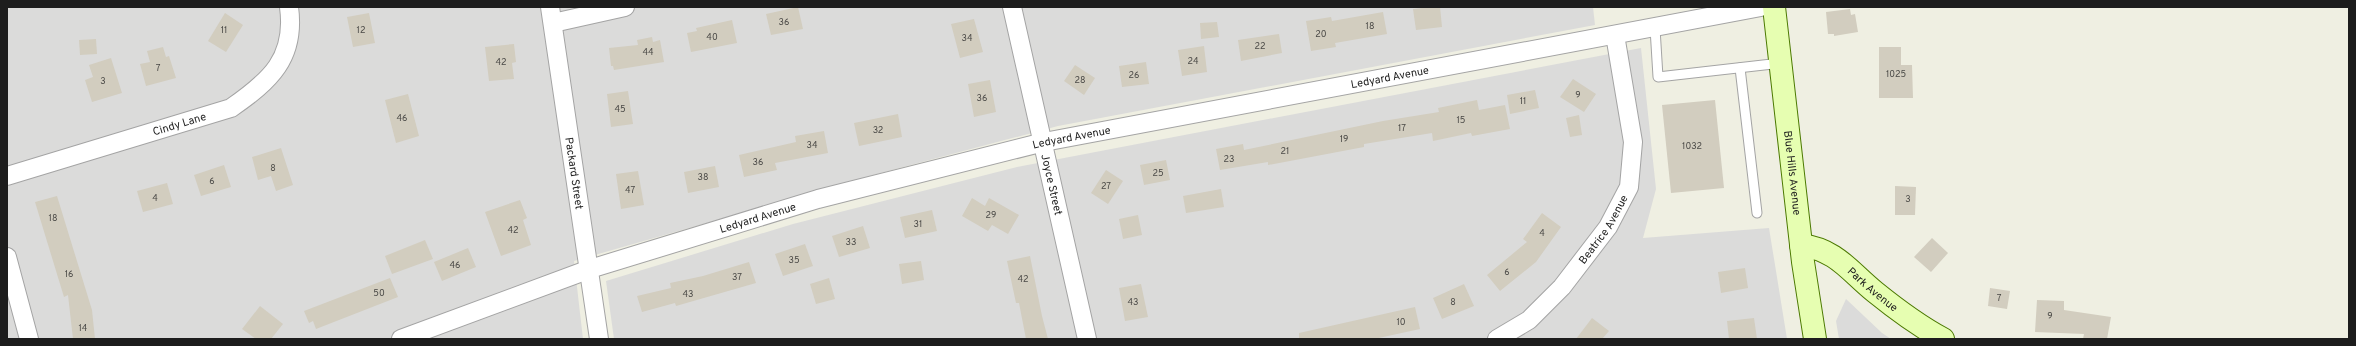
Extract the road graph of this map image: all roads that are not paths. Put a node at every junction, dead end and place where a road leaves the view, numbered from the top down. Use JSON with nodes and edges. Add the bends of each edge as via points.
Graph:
{"nodes":[{"id":1,"x":289,"y":7,"type":"edge"},
{"id":2,"x":625,"y":7,"type":"edge"},
{"id":3,"x":1012,"y":7,"type":"edge"},
{"id":4,"x":1761,"y":7,"type":"edge"},
{"id":5,"x":1774,"y":7,"type":"edge"},
{"id":6,"x":551,"y":15,"type":"edge"},
{"id":7,"x":1655,"y":28,"type":"junction"},
{"id":8,"x":1615,"y":35,"type":"junction"},
{"id":9,"x":1781,"y":63,"type":"junction"},
{"id":10,"x":1740,"y":68,"type":"junction"},
{"id":11,"x":1044,"y":142,"type":"junction"},
{"id":12,"x":7,"y":176,"type":"edge"},
{"id":13,"x":1757,"y":213,"type":"dead end"},
{"id":14,"x":1801,"y":245,"type":"junction"},
{"id":15,"x":7,"y":257,"type":"edge"},
{"id":16,"x":590,"y":269,"type":"junction"},
{"id":17,"x":29,"y":339,"type":"edge"},
{"id":18,"x":400,"y":339,"type":"edge"},
{"id":19,"x":599,"y":339,"type":"edge"},
{"id":20,"x":1087,"y":339,"type":"edge"},
{"id":21,"x":1497,"y":339,"type":"edge"},
{"id":22,"x":1815,"y":339,"type":"edge"},
{"id":23,"x":1943,"y":339,"type":"edge"}],
"edges":[{"from":1,"to":12,"type":"street","name":"Cindy Lane","via":[[291,21],[288,49],[277,70],[254,92],[231,108]]},
{"from":2,"to":6,"type":"street"},
{"from":3,"to":11,"type":"street","name":"Joyce Street"},
{"from":4,"to":7,"type":"street","name":"Ledyard Avenue"},
{"from":5,"to":9,"type":"main road","name":"Blue Hills Avenue"},
{"from":6,"to":16,"type":"street","name":"Packard Street"},
{"from":7,"to":8,"type":"street","name":"Ledyard Avenue"},
{"from":7,"to":10,"type":"lane","via":[[1658,77]]},
{"from":8,"to":11,"type":"street","name":"Ledyard Avenue"},
{"from":8,"to":21,"type":"street","name":"Beatrice Avenue","via":[[1633,142],[1629,187],[1608,227],[1562,287],[1529,320]]},
{"from":9,"to":10,"type":"lane"},
{"from":9,"to":14,"type":"main road","name":"Blue Hills Avenue"},
{"from":10,"to":13,"type":"lane"},
{"from":11,"to":16,"type":"street","name":"Ledyard Avenue","via":[[818,199]]},
{"from":11,"to":20,"type":"street","name":"Joyce Street"},
{"from":14,"to":22,"type":"main road","name":"Blue Hills Avenue"},
{"from":14,"to":23,"type":"main road","name":"Park Avenue","via":[[1831,254],[1874,292]]},
{"from":15,"to":17,"type":"street"},
{"from":16,"to":18,"type":"street","name":"Ledyard Avenue"},
{"from":16,"to":19,"type":"street","name":"Packard Street"}]}
